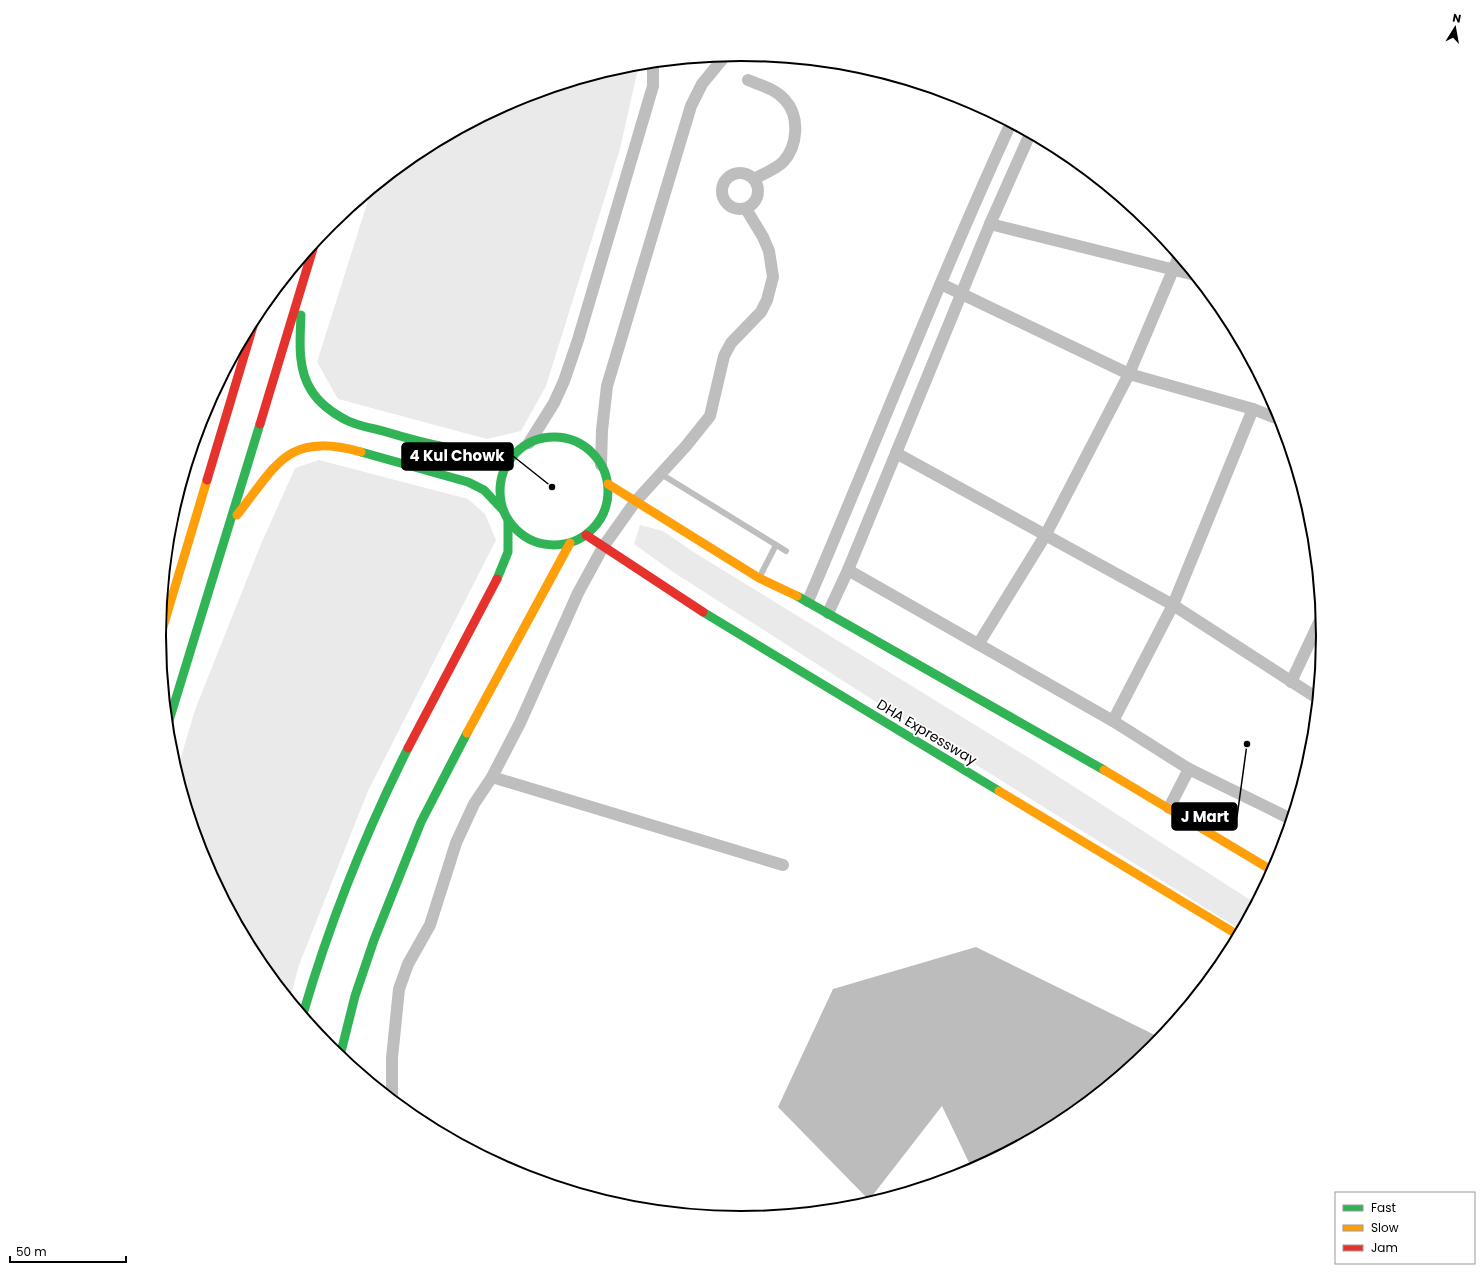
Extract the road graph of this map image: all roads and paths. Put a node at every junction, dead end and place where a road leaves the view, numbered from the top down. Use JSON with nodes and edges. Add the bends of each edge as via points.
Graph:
{"nodes":[{"id":1,"x":720,"y":62,"type":"edge"},
{"id":2,"x":653,"y":68,"type":"edge"},
{"id":3,"x":748,"y":80,"type":"dead end"},
{"id":4,"x":1009,"y":127,"type":"edge"},
{"id":5,"x":1028,"y":138,"type":"edge"},
{"id":6,"x":754,"y":179,"type":"junction"},
{"id":7,"x":746,"y":209,"type":"junction"},
{"id":8,"x":990,"y":224,"type":"junction"},
{"id":9,"x":312,"y":254,"type":"edge"},
{"id":10,"x":1178,"y":261,"type":"edge"},
{"id":11,"x":1175,"y":270,"type":"junction"},
{"id":12,"x":1187,"y":273,"type":"edge"},
{"id":13,"x":941,"y":284,"type":"junction"},
{"id":14,"x":302,"y":288,"type":"junction"},
{"id":15,"x":961,"y":294,"type":"junction"},
{"id":16,"x":249,"y":340,"type":"edge"},
{"id":17,"x":1129,"y":374,"type":"junction"},
{"id":18,"x":1253,"y":409,"type":"junction"},
{"id":19,"x":1273,"y":417,"type":"edge"},
{"id":20,"x":530,"y":442,"type":"junction"},
{"id":21,"x":515,"y":453,"type":"junction"},
{"id":22,"x":896,"y":453,"type":"junction"},
{"id":23,"x":601,"y":465,"type":"junction"},
{"id":24,"x":661,"y":474,"type":"junction"},
{"id":25,"x":608,"y":484,"type":"junction"},
{"id":26,"x":635,"y":502,"type":"junction"},
{"id":27,"x":502,"y":510,"type":"junction"},
{"id":28,"x":508,"y":520,"type":"junction"},
{"id":29,"x":228,"y":526,"type":"junction"},
{"id":30,"x":586,"y":535,"type":"junction"},
{"id":31,"x":1045,"y":536,"type":"junction"},
{"id":32,"x":570,"y":543,"type":"junction"},
{"id":33,"x":776,"y":545,"type":"junction"},
{"id":34,"x":603,"y":547,"type":"junction"},
{"id":35,"x":786,"y":550,"type":"dead end"},
{"id":36,"x":848,"y":570,"type":"junction"},
{"id":37,"x":759,"y":578,"type":"junction"},
{"id":38,"x":808,"y":601,"type":"junction"},
{"id":39,"x":1173,"y":605,"type":"junction"},
{"id":40,"x":828,"y":612,"type":"junction"},
{"id":41,"x":167,"y":613,"type":"edge"},
{"id":42,"x":1316,"y":629,"type":"edge"},
{"id":43,"x":979,"y":643,"type":"junction"},
{"id":44,"x":1291,"y":682,"type":"junction"},
{"id":45,"x":1313,"y":696,"type":"edge"},
{"id":46,"x":171,"y":713,"type":"edge"},
{"id":47,"x":1113,"y":721,"type":"junction"},
{"id":48,"x":1189,"y":769,"type":"junction"},
{"id":49,"x":492,"y":776,"type":"junction"},
{"id":50,"x":1169,"y":808,"type":"junction"},
{"id":51,"x":1287,"y":817,"type":"edge"},
{"id":52,"x":783,"y":865,"type":"dead end"},
{"id":53,"x":1267,"y":868,"type":"edge"},
{"id":54,"x":1234,"y":932,"type":"edge"},
{"id":55,"x":304,"y":1009,"type":"edge"},
{"id":56,"x":342,"y":1049,"type":"edge"},
{"id":57,"x":392,"y":1093,"type":"edge"}],
"edges":[{"from":1,"to":23,"type":"street","via":[[702,84],[691,106],[607,386]]},
{"from":2,"to":20,"type":"street","via":[[653,86],[576,347],[554,403]]},
{"from":3,"to":6,"type":"street","via":[[768,88],[785,99],[794,115],[793,146],[783,162]]},
{"from":4,"to":13,"type":"street"},
{"from":5,"to":8,"type":"street"},
{"from":6,"to":7,"type":"street","via":[[759,190],[758,196],[756,202]]},
{"from":6,"to":7,"type":"street","via":[[750,175],[738,173],[727,178],[722,189],[722,195],[728,205],[740,210]]},
{"from":7,"to":24,"type":"street","via":[[769,251],[773,277],[767,300],[761,312],[731,343],[724,356],[710,416]]},
{"from":8,"to":11,"type":"street"},
{"from":8,"to":15,"type":"street"},
{"from":9,"to":14,"type":"main road"},
{"from":10,"to":11,"type":"street"},
{"from":11,"to":12,"type":"street"},
{"from":11,"to":17,"type":"street"},
{"from":13,"to":15,"type":"street"},
{"from":13,"to":38,"type":"street"},
{"from":14,"to":21,"type":"main road","via":[[300,344],[303,370],[310,388],[325,406],[349,421],[442,446],[483,454]]},
{"from":14,"to":29,"type":"main road"},
{"from":15,"to":17,"type":"street"},
{"from":15,"to":22,"type":"street"},
{"from":16,"to":41,"type":"main road"},
{"from":17,"to":18,"type":"street"},
{"from":17,"to":31,"type":"street"},
{"from":18,"to":19,"type":"street"},
{"from":18,"to":39,"type":"street"},
{"from":20,"to":21,"type":"main road"},
{"from":20,"to":23,"type":"main road","via":[[552,437],[575,442],[586,447]]},
{"from":21,"to":27,"type":"main road","via":[[503,470],[500,480]]},
{"from":22,"to":31,"type":"street"},
{"from":22,"to":36,"type":"street"},
{"from":23,"to":25,"type":"main road"},
{"from":24,"to":26,"type":"street"},
{"from":24,"to":33,"type":"lane"},
{"from":25,"to":26,"type":"main road"},
{"from":25,"to":30,"type":"main road","via":[[606,507]]},
{"from":26,"to":34,"type":"street"},
{"from":26,"to":37,"type":"main road"},
{"from":27,"to":28,"type":"main road"},
{"from":27,"to":29,"type":"main road","via":[[484,490],[468,482],[348,449],[323,445],[304,447],[276,465]]},
{"from":28,"to":32,"type":"main road","via":[[521,535],[530,540],[550,546]]},
{"from":28,"to":55,"type":"main road","via":[[508,552],[502,570],[385,794],[361,846],[338,903]]},
{"from":29,"to":46,"type":"main road"},
{"from":30,"to":32,"type":"main road"},
{"from":30,"to":34,"type":"main road","name":"DHA Expressway"},
{"from":31,"to":39,"type":"street"},
{"from":31,"to":43,"type":"street"},
{"from":32,"to":56,"type":"main road","via":[[421,822],[374,940],[355,996]]},
{"from":33,"to":35,"type":"lane"},
{"from":33,"to":37,"type":"lane"},
{"from":34,"to":49,"type":"street","via":[[578,593],[520,723]]},
{"from":34,"to":54,"type":"main road","name":"DHA Expressway","via":[[703,612]]},
{"from":36,"to":40,"type":"street"},
{"from":36,"to":43,"type":"street"},
{"from":37,"to":38,"type":"main road"},
{"from":38,"to":40,"type":"main road"},
{"from":39,"to":44,"type":"street"},
{"from":39,"to":47,"type":"street"},
{"from":40,"to":50,"type":"main road"},
{"from":42,"to":44,"type":"street"},
{"from":43,"to":47,"type":"street"},
{"from":44,"to":45,"type":"street"},
{"from":47,"to":48,"type":"street"},
{"from":48,"to":50,"type":"street"},
{"from":48,"to":51,"type":"street"},
{"from":49,"to":52,"type":"street"},
{"from":49,"to":57,"type":"street","via":[[474,804],[456,843],[430,925],[408,964],[399,989],[392,1058]]},
{"from":50,"to":53,"type":"main road"}]}
